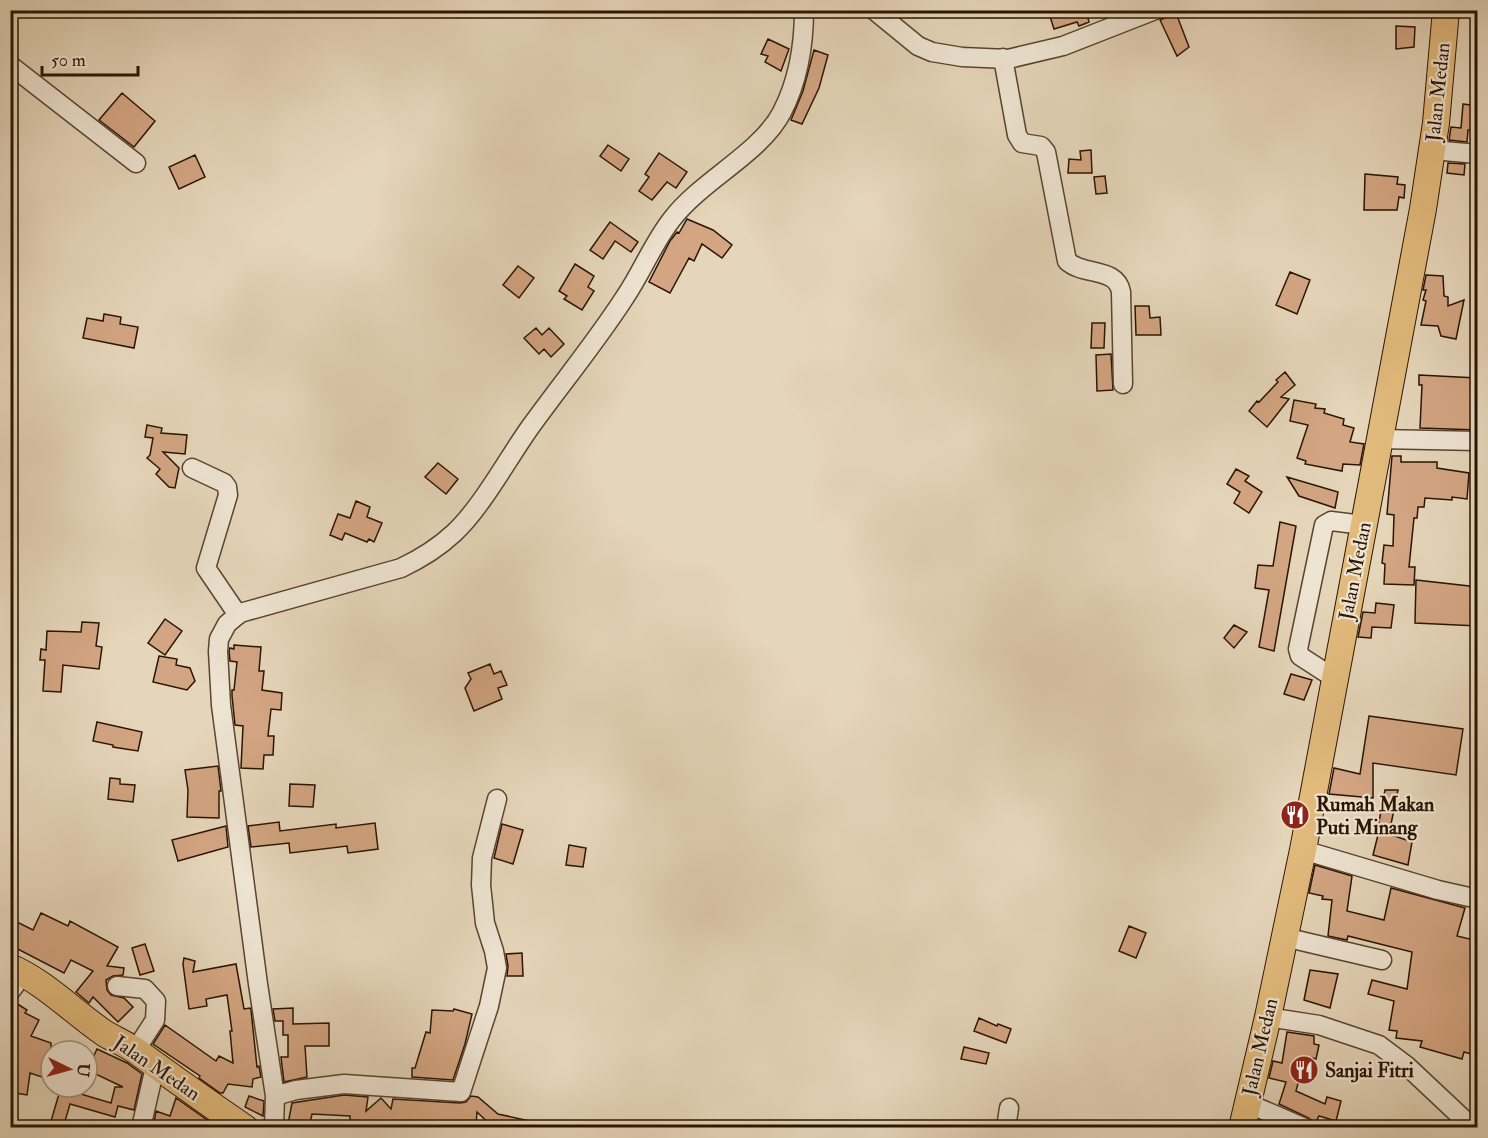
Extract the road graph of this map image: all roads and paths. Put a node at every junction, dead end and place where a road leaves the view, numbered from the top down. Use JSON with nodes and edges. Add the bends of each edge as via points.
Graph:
{"nodes":[{"id":1,"x":804,"y":10,"type":"edge"},
{"id":2,"x":874,"y":10,"type":"edge"},
{"id":3,"x":1155,"y":10,"type":"edge"},
{"id":4,"x":1446,"y":10,"type":"edge"},
{"id":5,"x":1003,"y":58,"type":"junction"},
{"id":6,"x":10,"y":65,"type":"edge"},
{"id":7,"x":1432,"y":150,"type":"junction"},
{"id":8,"x":1478,"y":154,"type":"edge"},
{"id":9,"x":136,"y":163,"type":"dead end"},
{"id":10,"x":1123,"y":384,"type":"dead end"},
{"id":11,"x":1379,"y":439,"type":"junction"},
{"id":12,"x":1478,"y":441,"type":"edge"},
{"id":13,"x":192,"y":468,"type":"dead end"},
{"id":14,"x":1363,"y":525,"type":"junction"},
{"id":15,"x":238,"y":615,"type":"junction"},
{"id":16,"x":1334,"y":678,"type":"junction"},
{"id":17,"x":497,"y":799,"type":"dead end"},
{"id":18,"x":1303,"y":850,"type":"junction"},
{"id":19,"x":1478,"y":898,"type":"edge"},
{"id":20,"x":1284,"y":937,"type":"junction"},
{"id":21,"x":1382,"y":960,"type":"dead end"},
{"id":22,"x":15,"y":977,"type":"edge"},
{"id":23,"x":117,"y":986,"type":"dead end"},
{"id":24,"x":1268,"y":1017,"type":"junction"},
{"id":25,"x":135,"y":1051,"type":"junction"},
{"id":26,"x":155,"y":1067,"type":"junction"},
{"id":27,"x":275,"y":1096,"type":"junction"},
{"id":28,"x":1009,"y":1108,"type":"dead end"},
{"id":29,"x":1245,"y":1115,"type":"edge"},
{"id":30,"x":243,"y":1127,"type":"edge"},
{"id":31,"x":141,"y":1128,"type":"edge"},
{"id":32,"x":274,"y":1128,"type":"edge"},
{"id":33,"x":1006,"y":1128,"type":"edge"},
{"id":34,"x":1305,"y":1128,"type":"edge"},
{"id":35,"x":1473,"y":1128,"type":"edge"}],
"edges":[{"from":1,"to":15,"type":"street","via":[[803,41],[782,113],[760,141],[699,190],[672,218],[626,296],[455,532],[422,558],[401,568]]},
{"from":2,"to":5,"type":"street","via":[[918,46],[932,52]]},
{"from":3,"to":5,"type":"street","via":[[1063,46]]},
{"from":4,"to":7,"type":"highway","name":"Jalan Medan"},
{"from":5,"to":10,"type":"street","via":[[1017,135],[1022,143],[1041,146],[1046,152],[1067,261],[1113,277],[1119,283]]},
{"from":6,"to":9,"type":"street"},
{"from":7,"to":8,"type":"street"},
{"from":7,"to":11,"type":"highway","name":"Jalan Medan"},
{"from":11,"to":12,"type":"street"},
{"from":11,"to":14,"type":"highway","name":"Jalan Medan"},
{"from":13,"to":15,"type":"street","via":[[224,483],[228,490],[206,568]]},
{"from":14,"to":16,"type":"highway","name":"Jalan Medan"},
{"from":14,"to":16,"type":"street","via":[[1330,521],[1324,525],[1298,649],[1300,656]]},
{"from":15,"to":27,"type":"street","via":[[226,624],[219,639],[221,705]]},
{"from":16,"to":18,"type":"highway","name":"Jalan Medan"},
{"from":17,"to":27,"type":"street","via":[[482,858],[481,885],[485,923],[497,968],[461,1092],[344,1084]]},
{"from":18,"to":19,"type":"street"},
{"from":18,"to":20,"type":"highway","name":"Jalan Medan"},
{"from":20,"to":21,"type":"street"},
{"from":20,"to":24,"type":"highway","name":"Jalan Medan"},
{"from":22,"to":25,"type":"highway","name":"Jalan Medan","via":[[58,996]]},
{"from":23,"to":25,"type":"street","via":[[145,989],[156,1001],[155,1020]]},
{"from":24,"to":29,"type":"highway","name":"Jalan Medan"},
{"from":24,"to":35,"type":"street","via":[[1319,1025],[1379,1045]]},
{"from":25,"to":26,"type":"highway","name":"Jalan Medan"},
{"from":26,"to":30,"type":"highway","name":"Jalan Medan"},
{"from":26,"to":31,"type":"street"},
{"from":27,"to":32,"type":"street"},
{"from":28,"to":33,"type":"street"},
{"from":29,"to":34,"type":"street"}]}
